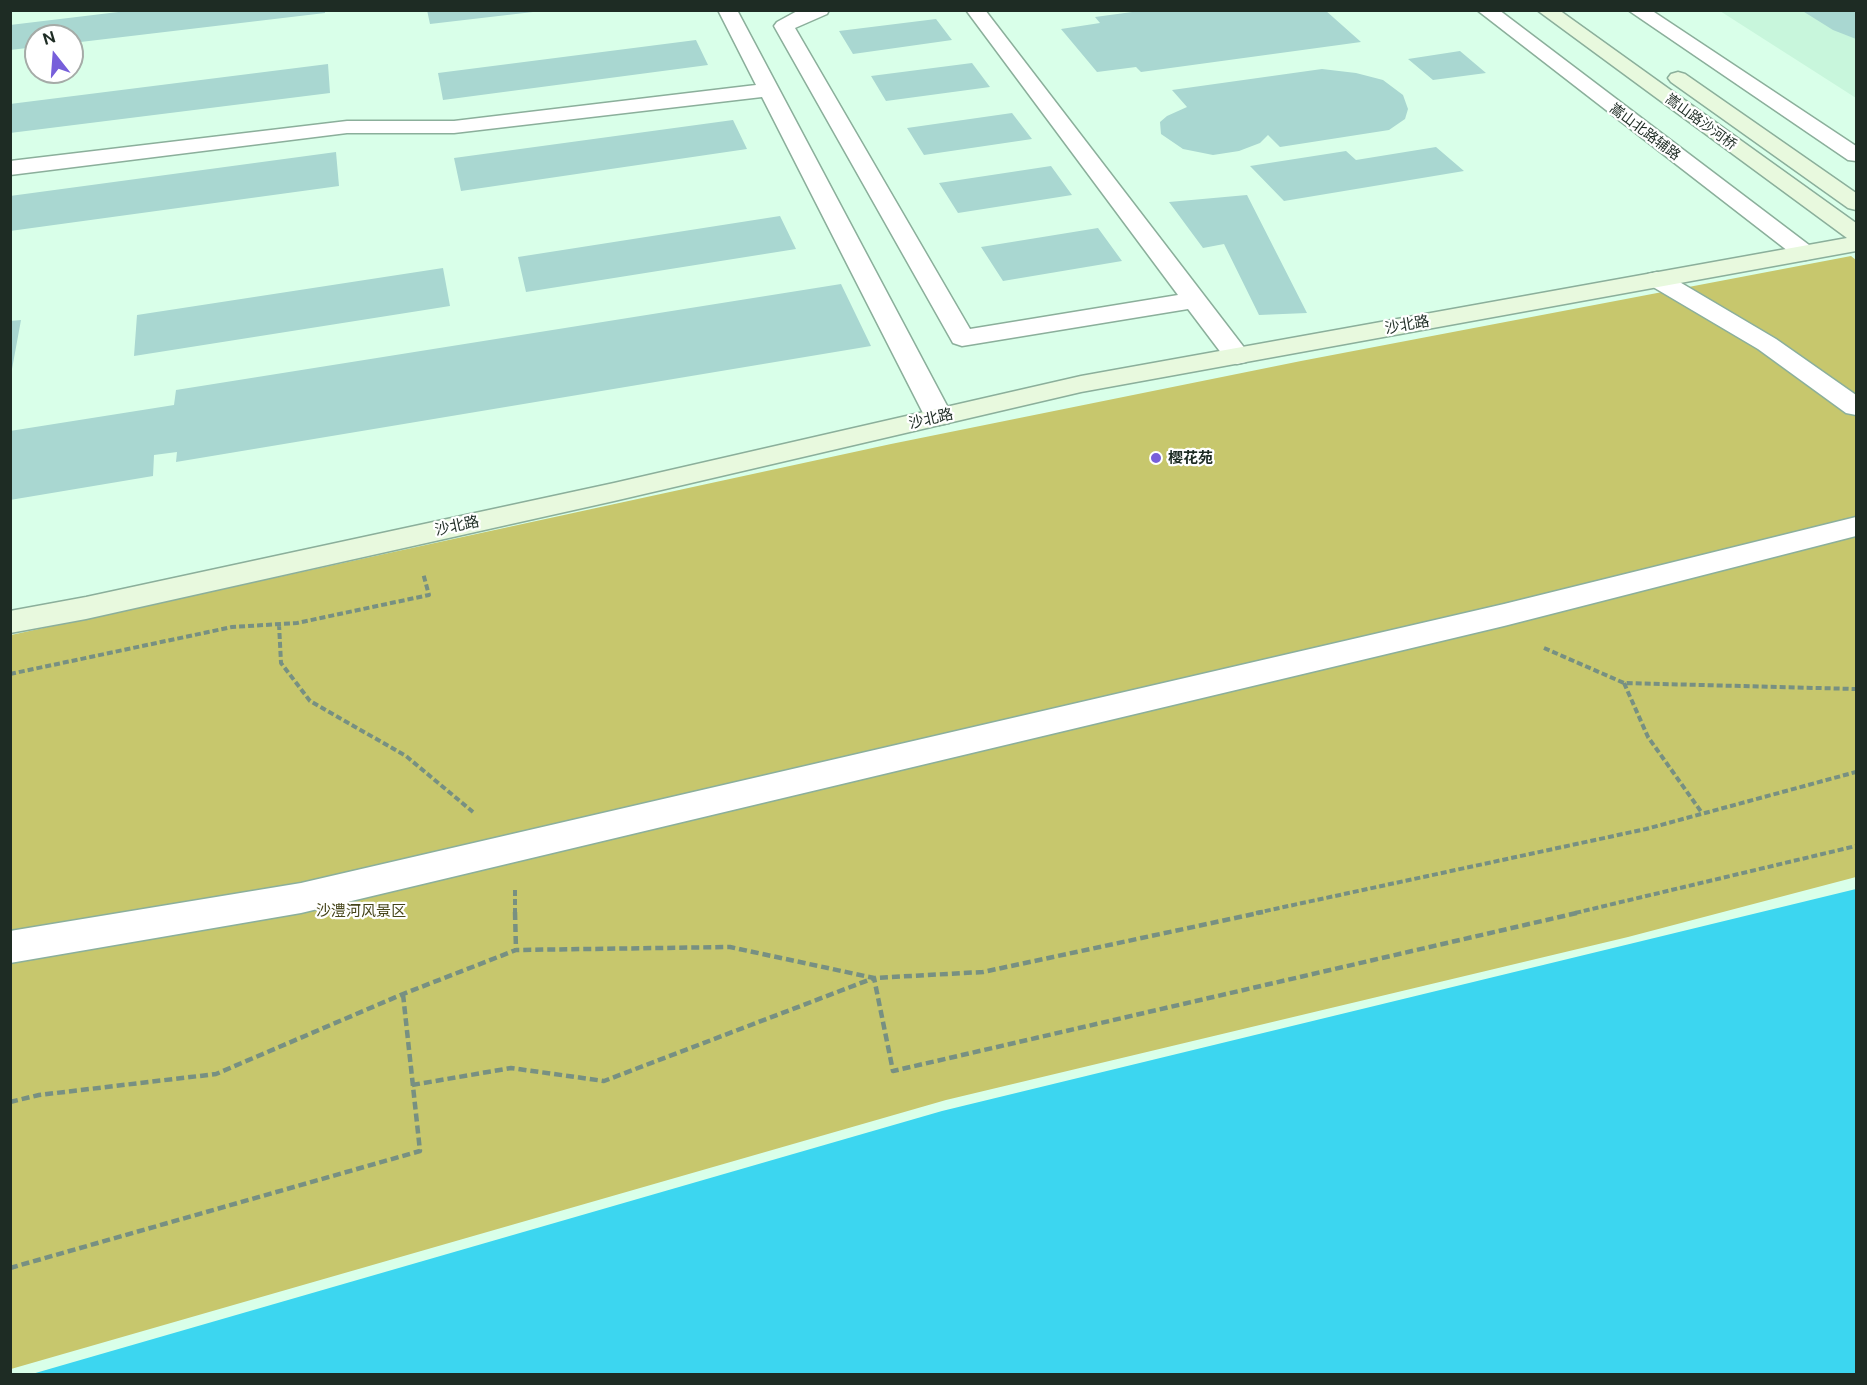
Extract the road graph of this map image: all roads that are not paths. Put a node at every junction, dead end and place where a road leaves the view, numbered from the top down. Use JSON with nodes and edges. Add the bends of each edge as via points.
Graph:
{"nodes":[{"id":1,"x":727,"y":10,"type":"edge"},
{"id":2,"x":820,"y":10,"type":"edge"},
{"id":3,"x":975,"y":10,"type":"edge"},
{"id":4,"x":1486,"y":10,"type":"edge"},
{"id":5,"x":1546,"y":10,"type":"edge"},
{"id":6,"x":1638,"y":10,"type":"edge"},
{"id":7,"x":1660,"y":65,"type":"dead end"},
{"id":8,"x":768,"y":90,"type":"junction"},
{"id":9,"x":1857,"y":154,"type":"edge"},
{"id":10,"x":10,"y":168,"type":"edge"},
{"id":11,"x":1857,"y":202,"type":"edge"},
{"id":12,"x":1857,"y":234,"type":"edge"},
{"id":13,"x":1857,"y":244,"type":"edge"},
{"id":14,"x":1804,"y":253,"type":"junction"},
{"id":15,"x":1658,"y":279,"type":"junction"},
{"id":16,"x":1195,"y":300,"type":"junction"},
{"id":17,"x":1237,"y":356,"type":"junction"},
{"id":18,"x":1857,"y":407,"type":"edge"},
{"id":19,"x":939,"y":417,"type":"junction"},
{"id":20,"x":1857,"y":527,"type":"edge"},
{"id":21,"x":10,"y":622,"type":"edge"},
{"id":22,"x":10,"y":947,"type":"edge"}],
"edges":[{"from":1,"to":8,"type":"street"},
{"from":2,"to":16,"type":"street","via":[[784,26],[962,338]]},
{"from":3,"to":16,"type":"street"},
{"from":4,"to":14,"type":"street","name":"嵩山北路辅路"},
{"from":5,"to":12,"type":"street","name":"嵩山路沙河桥"},
{"from":6,"to":9,"type":"street"},
{"from":7,"to":11,"type":"street","name":"嵩山路沙河桥"},
{"from":8,"to":10,"type":"street","via":[[454,127],[347,127]]},
{"from":8,"to":19,"type":"street"},
{"from":13,"to":14,"type":"street","name":"沙北路"},
{"from":14,"to":15,"type":"street","name":"沙北路"},
{"from":15,"to":17,"type":"street","name":"沙北路"},
{"from":15,"to":18,"type":"street","via":[[1767,344]]},
{"from":16,"to":17,"type":"street"},
{"from":17,"to":19,"type":"street","name":"沙北路","via":[[1081,384]]},
{"from":19,"to":21,"type":"street","name":"沙北路","via":[[414,536]]},
{"from":20,"to":22,"type":"street","via":[[1504,615],[301,898]]}]}
